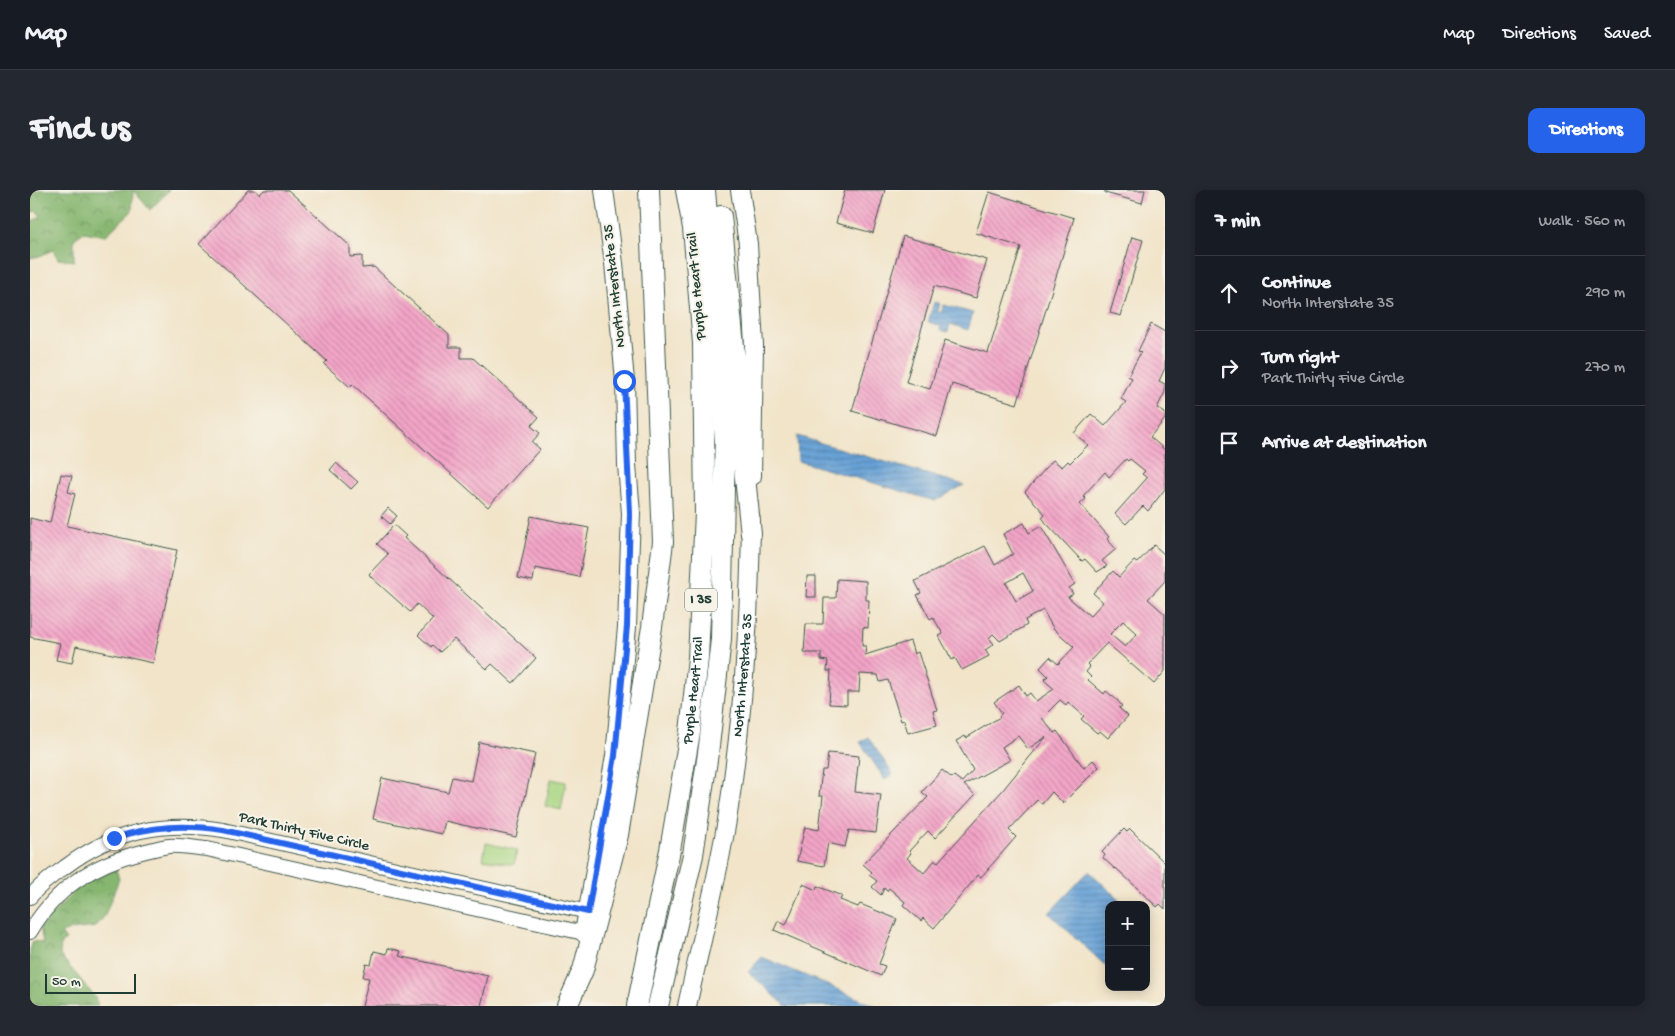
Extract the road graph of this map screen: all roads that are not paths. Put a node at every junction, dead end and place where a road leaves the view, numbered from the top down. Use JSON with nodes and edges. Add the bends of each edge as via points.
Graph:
{"nodes":[{"id":1,"x":604,"y":190,"type":"edge"},
{"id":2,"x":649,"y":190,"type":"edge"},
{"id":3,"x":686,"y":190,"type":"edge"},
{"id":4,"x":705,"y":190,"type":"edge"},
{"id":5,"x":718,"y":190,"type":"edge"},
{"id":6,"x":740,"y":190,"type":"edge"},
{"id":7,"x":751,"y":534,"type":"junction"},
{"id":8,"x":30,"y":897,"type":"edge"},
{"id":9,"x":588,"y":912,"type":"junction"},
{"id":10,"x":30,"y":932,"type":"edge"},
{"id":11,"x":584,"y":933,"type":"junction"},
{"id":12,"x":566,"y":1006,"type":"edge"},
{"id":13,"x":637,"y":1006,"type":"edge"},
{"id":14,"x":658,"y":1006,"type":"edge"},
{"id":15,"x":687,"y":1006,"type":"edge"}],
"edges":[{"from":1,"to":9,"type":"main road","name":"North Interstate 35","via":[[624,381],[630,513],[627,626],[615,756]]},
{"from":2,"to":12,"type":"highway","via":[[663,542],[618,835],[583,970]]},
{"from":3,"to":13,"type":"highway","name":"Purple Heart Trail","number":"I 35","via":[[693,228],[703,343],[705,513],[698,658],[690,732],[670,850]]},
{"from":4,"to":14,"type":"highway","name":"Purple Heart Trail","number":"I 35","via":[[725,441],[721,639],[693,855]]},
{"from":5,"to":7,"type":"highway"},
{"from":6,"to":7,"type":"main road","name":"North Interstate 35","via":[[748,244],[754,345]]},
{"from":7,"to":15,"type":"main road","name":"North Interstate 35","via":[[745,672],[728,814]]},
{"from":8,"to":9,"type":"street","name":"Park Thirty Five Circle","via":[[83,853],[114,838],[148,829],[197,826]]},
{"from":9,"to":11,"type":"main road","name":"North Interstate 35"},
{"from":10,"to":11,"type":"street","via":[[48,906],[83,875],[122,858],[168,846],[207,849]]},
{"from":11,"to":12,"type":"main road","name":"North Interstate 35"}]}
